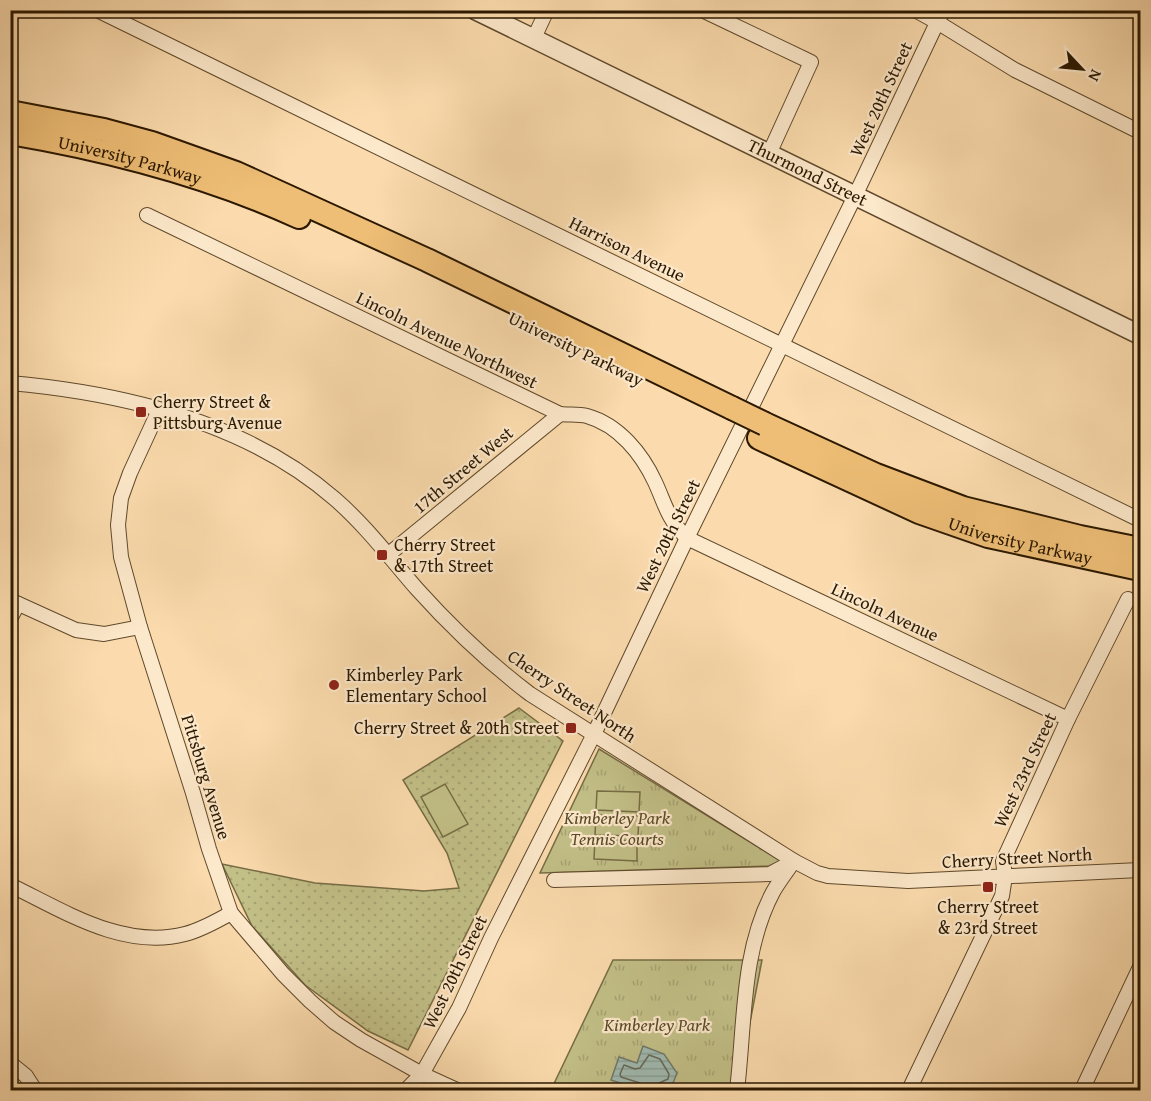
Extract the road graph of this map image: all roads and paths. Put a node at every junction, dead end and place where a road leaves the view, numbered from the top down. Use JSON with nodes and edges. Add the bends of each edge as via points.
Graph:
{"nodes":[{"id":1,"x":97,"y":10,"type":"edge"},
{"id":2,"x":476,"y":10,"type":"edge"},
{"id":3,"x":547,"y":10,"type":"edge"},
{"id":4,"x":702,"y":10,"type":"edge"},
{"id":5,"x":915,"y":10,"type":"edge"},
{"id":6,"x":940,"y":16,"type":"edge"},
{"id":7,"x":534,"y":38,"type":"junction"},
{"id":8,"x":10,"y":112,"type":"edge"},
{"id":9,"x":1140,"y":132,"type":"edge"},
{"id":10,"x":10,"y":133,"type":"edge"},
{"id":11,"x":769,"y":154,"type":"junction"},
{"id":12,"x":855,"y":196,"type":"junction"},
{"id":13,"x":147,"y":215,"type":"dead end"},
{"id":14,"x":1140,"y":335,"type":"edge"},
{"id":15,"x":782,"y":344,"type":"junction"},
{"id":16,"x":10,"y":383,"type":"edge"},
{"id":17,"x":159,"y":410,"type":"junction"},
{"id":18,"x":560,"y":414,"type":"junction"},
{"id":19,"x":729,"y":415,"type":"junction"},
{"id":20,"x":762,"y":431,"type":"junction"},
{"id":21,"x":1140,"y":520,"type":"edge"},
{"id":22,"x":687,"y":538,"type":"junction"},
{"id":23,"x":1140,"y":549,"type":"edge"},
{"id":24,"x":390,"y":554,"type":"junction"},
{"id":25,"x":1140,"y":568,"type":"edge"},
{"id":26,"x":1128,"y":599,"type":"dead end"},
{"id":27,"x":14,"y":602,"type":"edge"},
{"id":28,"x":10,"y":619,"type":"edge"},
{"id":29,"x":140,"y":627,"type":"junction"},
{"id":30,"x":1068,"y":720,"type":"junction"},
{"id":31,"x":594,"y":734,"type":"junction"},
{"id":32,"x":794,"y":861,"type":"junction"},
{"id":33,"x":1140,"y":870,"type":"edge"},
{"id":34,"x":1005,"y":876,"type":"junction"},
{"id":35,"x":554,"y":880,"type":"dead end"},
{"id":36,"x":10,"y":885,"type":"edge"},
{"id":37,"x":231,"y":913,"type":"junction"},
{"id":38,"x":1140,"y":967,"type":"edge"},
{"id":39,"x":10,"y":1063,"type":"edge"},
{"id":40,"x":422,"y":1074,"type":"junction"},
{"id":41,"x":35,"y":1090,"type":"edge"},
{"id":42,"x":406,"y":1090,"type":"edge"},
{"id":43,"x":457,"y":1090,"type":"edge"},
{"id":44,"x":737,"y":1090,"type":"edge"},
{"id":45,"x":909,"y":1090,"type":"edge"},
{"id":46,"x":1082,"y":1090,"type":"edge"}],
"edges":[{"from":1,"to":15,"type":"street","name":"Harrison Avenue"},
{"from":2,"to":7,"type":"street","name":"Thurmond Street"},
{"from":3,"to":7,"type":"street"},
{"from":4,"to":11,"type":"street","via":[[811,62]]},
{"from":5,"to":6,"type":"street"},
{"from":6,"to":9,"type":"street","via":[[1015,70]]},
{"from":6,"to":12,"type":"street","name":"West 20th Street"},
{"from":7,"to":11,"type":"street","name":"Thurmond Street"},
{"from":8,"to":19,"type":"main road","name":"University Parkway","via":[[152,143],[236,173],[427,261]]},
{"from":10,"to":19,"type":"main road","name":"University Parkway","via":[[139,160],[275,206]]},
{"from":11,"to":12,"type":"street","name":"Thurmond Street"},
{"from":12,"to":14,"type":"street","name":"Thurmond Street"},
{"from":12,"to":15,"type":"street","name":"West 20th Street"},
{"from":13,"to":18,"type":"street","name":"Lincoln Avenue Northwest"},
{"from":15,"to":21,"type":"street","name":"Harrison Avenue"},
{"from":15,"to":22,"type":"street","name":"West 20th Street"},
{"from":16,"to":17,"type":"street","name":"Cherry Street North","via":[[94,394]]},
{"from":17,"to":24,"type":"street","name":"Cherry Street North","via":[[221,430],[293,468],[336,500]]},
{"from":17,"to":29,"type":"street","name":"Pittsburg Avenue","via":[[130,473],[119,509],[121,557]]},
{"from":18,"to":22,"type":"street","name":"Lincoln Avenue Northwest","via":[[602,422],[628,441],[652,476],[668,516]]},
{"from":18,"to":24,"type":"street","name":"17th Street West"},
{"from":19,"to":20,"type":"main road","name":"University Parkway","bridge":true},
{"from":20,"to":23,"type":"main road","name":"University Parkway","via":[[963,508]]},
{"from":20,"to":25,"type":"main road","name":"University Parkway","via":[[868,489],[939,519],[988,536]]},
{"from":22,"to":30,"type":"street","name":"Lincoln Avenue"},
{"from":22,"to":31,"type":"street","name":"West 20th Street"},
{"from":24,"to":31,"type":"street","name":"Cherry Street North","via":[[417,588],[498,669]]},
{"from":26,"to":30,"type":"street","name":"West 23rd Street"},
{"from":27,"to":28,"type":"street"},
{"from":27,"to":29,"type":"street","via":[[76,630],[104,634]]},
{"from":29,"to":37,"type":"street","name":"Pittsburg Avenue"},
{"from":30,"to":34,"type":"street","name":"West 23rd Street","via":[[1004,861]]},
{"from":31,"to":32,"type":"street","name":"Cherry Street North"},
{"from":31,"to":40,"type":"street","name":"West 20th Street","via":[[459,1008]]},
{"from":32,"to":34,"type":"street","name":"Cherry Street North","via":[[817,873],[844,878],[919,881]]},
{"from":32,"to":35,"type":"street","via":[[770,874]]},
{"from":32,"to":44,"type":"street","via":[[773,892],[753,952]]},
{"from":33,"to":34,"type":"street","name":"Cherry Street North"},
{"from":34,"to":45,"type":"street","name":"West 23rd Street","via":[[1002,896]]},
{"from":36,"to":37,"type":"street","via":[[103,928],[134,937],[187,934]]},
{"from":37,"to":40,"type":"street","name":"Pittsburg Avenue","via":[[309,1001],[361,1040]]},
{"from":38,"to":46,"type":"street"},
{"from":39,"to":41,"type":"street"},
{"from":40,"to":42,"type":"street","name":"West 20th Street"},
{"from":40,"to":43,"type":"street","name":"Pittsburg Avenue"}]}
